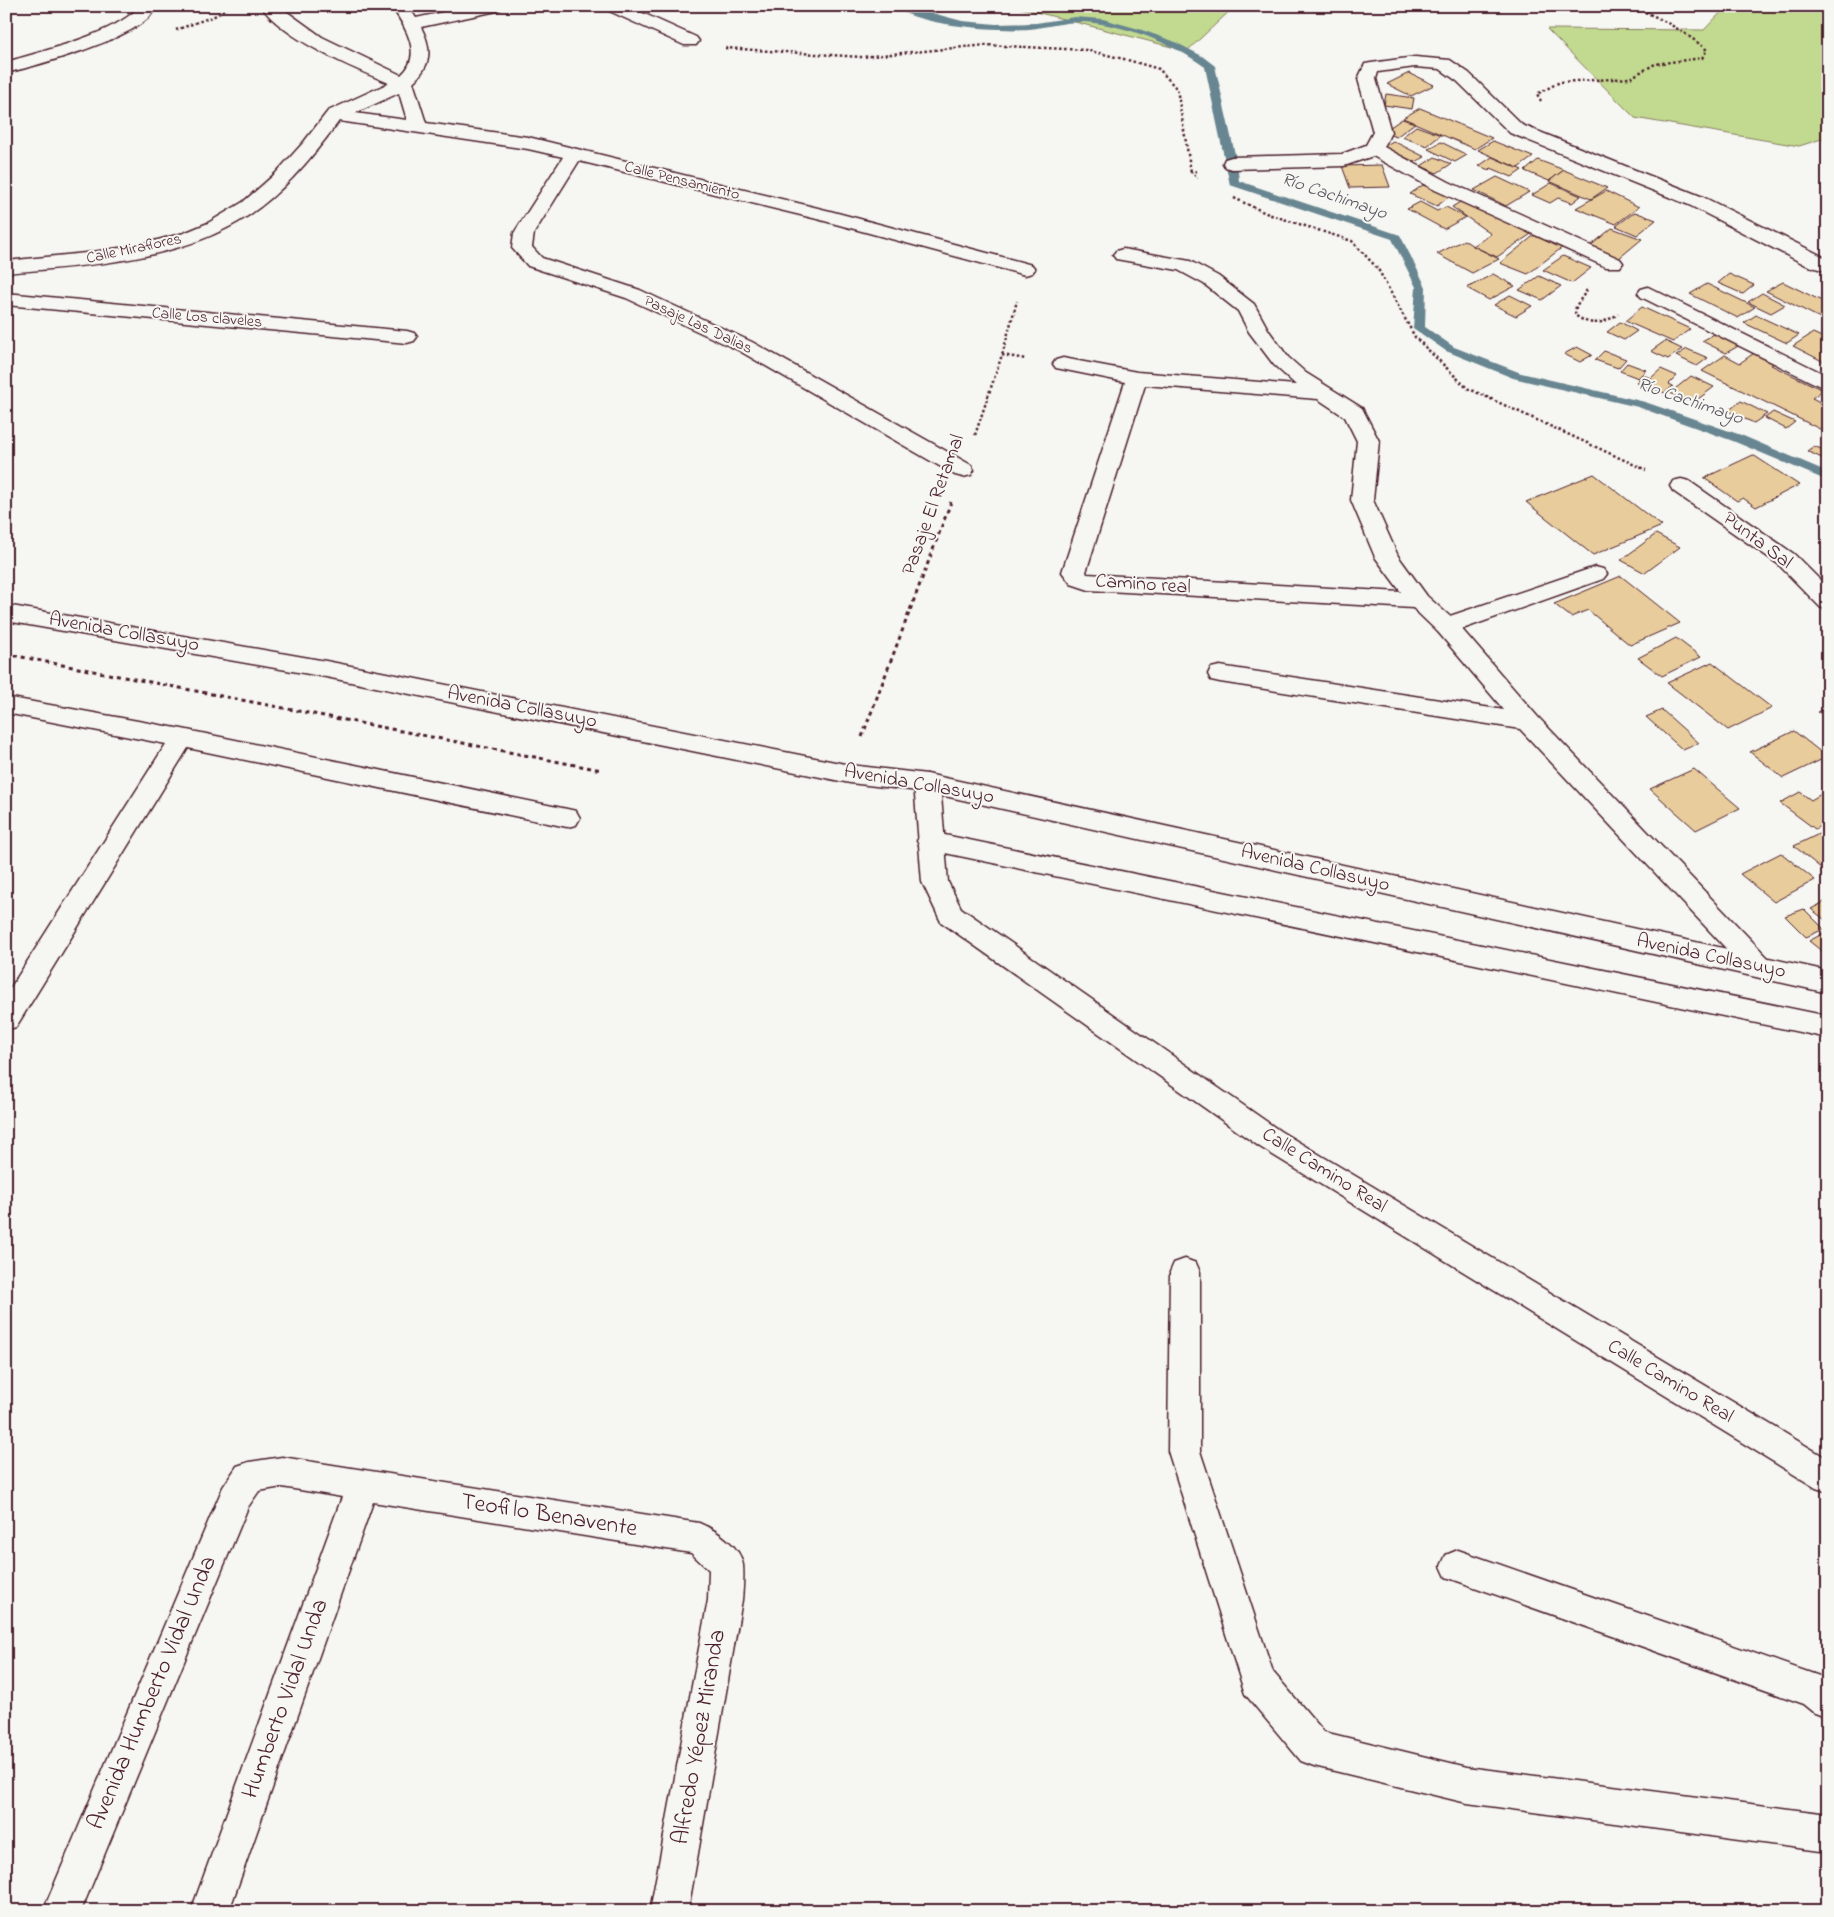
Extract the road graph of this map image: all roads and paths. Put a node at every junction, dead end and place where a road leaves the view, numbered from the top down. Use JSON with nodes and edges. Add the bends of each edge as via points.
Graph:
{"nodes":[{"id":1,"x":148,"y":6,"type":"edge"},
{"id":2,"x":269,"y":6,"type":"edge"},
{"id":3,"x":399,"y":6,"type":"edge"},
{"id":4,"x":497,"y":6,"type":"edge"},
{"id":5,"x":613,"y":6,"type":"edge"},
{"id":6,"x":1630,"y":6,"type":"edge"},
{"id":7,"x":1655,"y":6,"type":"edge"},
{"id":8,"x":1648,"y":12,"type":"junction"},
{"id":9,"x":411,"y":24,"type":"junction"},
{"id":10,"x":690,"y":41,"type":"joint"},
{"id":11,"x":6,"y":68,"type":"edge"},
{"id":12,"x":405,"y":83,"type":"junction"},
{"id":13,"x":1543,"y":106,"type":"dead end"},
{"id":14,"x":334,"y":115,"type":"junction"},
{"id":15,"x":418,"y":126,"type":"junction"},
{"id":16,"x":1374,"y":149,"type":"junction"},
{"id":17,"x":574,"y":154,"type":"junction"},
{"id":18,"x":1232,"y":163,"type":"joint"},
{"id":19,"x":1191,"y":172,"type":"junction"},
{"id":20,"x":1202,"y":181,"type":"dead end"},
{"id":21,"x":1233,"y":198,"type":"dead end"},
{"id":22,"x":1124,"y":255,"type":"dead end"},
{"id":23,"x":1614,"y":263,"type":"joint"},
{"id":24,"x":1828,"y":266,"type":"edge"},
{"id":25,"x":6,"y":268,"type":"edge"},
{"id":26,"x":1025,"y":268,"type":"joint"},
{"id":27,"x":1648,"y":293,"type":"joint"},
{"id":28,"x":6,"y":299,"type":"edge"},
{"id":29,"x":407,"y":337,"type":"dead end"},
{"id":30,"x":1063,"y":364,"type":"dead end"},
{"id":31,"x":1137,"y":378,"type":"junction"},
{"id":32,"x":1828,"y":384,"type":"edge"},
{"id":33,"x":1326,"y":393,"type":"junction"},
{"id":34,"x":963,"y":470,"type":"junction"},
{"id":35,"x":1681,"y":486,"type":"joint"},
{"id":36,"x":1595,"y":574,"type":"dead end"},
{"id":37,"x":1419,"y":601,"type":"junction"},
{"id":38,"x":1828,"y":602,"type":"edge"},
{"id":39,"x":6,"y":613,"type":"edge"},
{"id":40,"x":1446,"y":626,"type":"junction"},
{"id":41,"x":6,"y":654,"type":"edge"},
{"id":42,"x":1220,"y":674,"type":"dead end"},
{"id":43,"x":6,"y":705,"type":"edge"},
{"id":44,"x":1528,"y":722,"type":"junction"},
{"id":45,"x":182,"y":738,"type":"junction"},
{"id":46,"x":862,"y":738,"type":"dead end"},
{"id":47,"x":601,"y":770,"type":"dead end"},
{"id":48,"x":927,"y":783,"type":"junction"},
{"id":49,"x":567,"y":818,"type":"dead end"},
{"id":50,"x":930,"y":841,"type":"junction"},
{"id":51,"x":1761,"y":968,"type":"junction"},
{"id":52,"x":1828,"y":982,"type":"edge"},
{"id":53,"x":6,"y":1019,"type":"edge"},
{"id":54,"x":1828,"y":1027,"type":"edge"},
{"id":55,"x":1185,"y":1272,"type":"dead end"},
{"id":56,"x":1828,"y":1477,"type":"edge"},
{"id":57,"x":362,"y":1487,"type":"junction"},
{"id":58,"x":726,"y":1563,"type":"joint"},
{"id":59,"x":1458,"y":1566,"type":"dead end"},
{"id":60,"x":1828,"y":1701,"type":"edge"},
{"id":61,"x":1828,"y":1833,"type":"edge"},
{"id":62,"x":62,"y":1911,"type":"edge"},
{"id":63,"x":210,"y":1911,"type":"edge"},
{"id":64,"x":669,"y":1911,"type":"edge"}],
"edges":[{"from":1,"to":11,"type":"street","via":[[130,25]]},
{"from":2,"to":12,"type":"street","via":[[288,23],[338,53]]},
{"from":3,"to":9,"type":"street"},
{"from":4,"to":9,"type":"street"},
{"from":5,"to":10,"type":"street"},
{"from":6,"to":8,"type":"path"},
{"from":7,"to":8,"type":"path"},
{"from":8,"to":13,"type":"path","via":[[1692,37],[1707,50],[1702,58],[1655,64],[1630,78],[1560,82],[1536,94]]},
{"from":9,"to":12,"type":"street","via":[[421,52],[419,67]]},
{"from":10,"to":19,"type":"path","via":[[729,49],[860,57],[986,45],[1086,50],[1159,69],[1176,89]]},
{"from":12,"to":14,"type":"street"},
{"from":12,"to":15,"type":"street"},
{"from":14,"to":15,"type":"street","name":"Calle Pensamiento"},
{"from":14,"to":25,"type":"street","name":"Calle Miraflores","via":[[315,142],[257,200],[217,226],[171,244],[80,260]]},
{"from":15,"to":17,"type":"street","name":"Calle Pensamiento"},
{"from":16,"to":18,"type":"street","via":[[1344,160]]},
{"from":16,"to":23,"type":"street","via":[[1442,186]]},
{"from":16,"to":24,"type":"street","via":[[1382,132],[1367,79],[1371,68],[1415,62],[1444,64],[1463,77],[1516,129],[1696,201]]},
{"from":17,"to":26,"type":"street","name":"Calle Pensamiento"},
{"from":17,"to":34,"type":"street","name":"Pasaje Las Dalias","via":[[524,234],[522,248],[535,262],[633,294],[745,346]]},
{"from":18,"to":19,"type":"path"},
{"from":19,"to":20,"type":"path"},
{"from":21,"to":35,"type":"path","via":[[1268,214],[1352,241],[1378,269],[1415,337],[1467,388]]},
{"from":22,"to":33,"type":"street","via":[[1183,265],[1211,280],[1248,308],[1259,332],[1281,361],[1299,377]]},
{"from":23,"to":27,"type":"path","via":[[1589,287],[1576,306],[1575,315],[1583,321],[1604,323]]},
{"from":26,"to":34,"type":"path","name":"Pasaje El Retamal","via":[[1002,355]]},
{"from":27,"to":32,"type":"street"},
{"from":28,"to":29,"type":"street","name":"Calle Los claveles"},
{"from":30,"to":31,"type":"street"},
{"from":31,"to":33,"type":"street"},
{"from":31,"to":37,"type":"street","name":"Camino real","via":[[1074,572],[1079,579],[1088,583]]},
{"from":33,"to":37,"type":"street","via":[[1354,413],[1368,441],[1362,500],[1387,557]]},
{"from":34,"to":46,"type":"path","name":"Pasaje El Retamal"},
{"from":35,"to":38,"type":"street","name":"Punta Sal","via":[[1786,559]]},
{"from":36,"to":40,"type":"street"},
{"from":37,"to":40,"type":"street"},
{"from":39,"to":48,"type":"street","name":"Avenida Collasuyo","via":[[326,669],[850,774]]},
{"from":40,"to":44,"type":"street"},
{"from":41,"to":47,"type":"path"},
{"from":42,"to":44,"type":"street"},
{"from":43,"to":45,"type":"street"},
{"from":44,"to":51,"type":"street"},
{"from":45,"to":49,"type":"street"},
{"from":45,"to":53,"type":"street"},
{"from":48,"to":50,"type":"street","name":"Calle Camino Real"},
{"from":48,"to":51,"type":"street","name":"Avenida Collasuyo"},
{"from":50,"to":54,"type":"street"},
{"from":50,"to":56,"type":"street","name":"Calle Camino Real","via":[[935,882],[951,916],[1270,1139]]},
{"from":51,"to":52,"type":"street","name":"Avenida Collasuyo"},
{"from":55,"to":61,"type":"street","via":[[1184,1451],[1258,1682],[1314,1748],[1468,1785]]},
{"from":57,"to":58,"type":"street","name":"Teofilo Benavente","via":[[699,1539]]},
{"from":57,"to":62,"type":"street","name":"Avenida Humberto Vidal Unda","via":[[282,1472],[249,1477],[235,1498]]},
{"from":57,"to":63,"type":"street","name":"Humberto Vidal Unda"},
{"from":58,"to":64,"type":"street","name":"Alfredo Yépez Miranda","via":[[725,1600]]},
{"from":59,"to":60,"type":"street","via":[[1815,1691]]}]}
